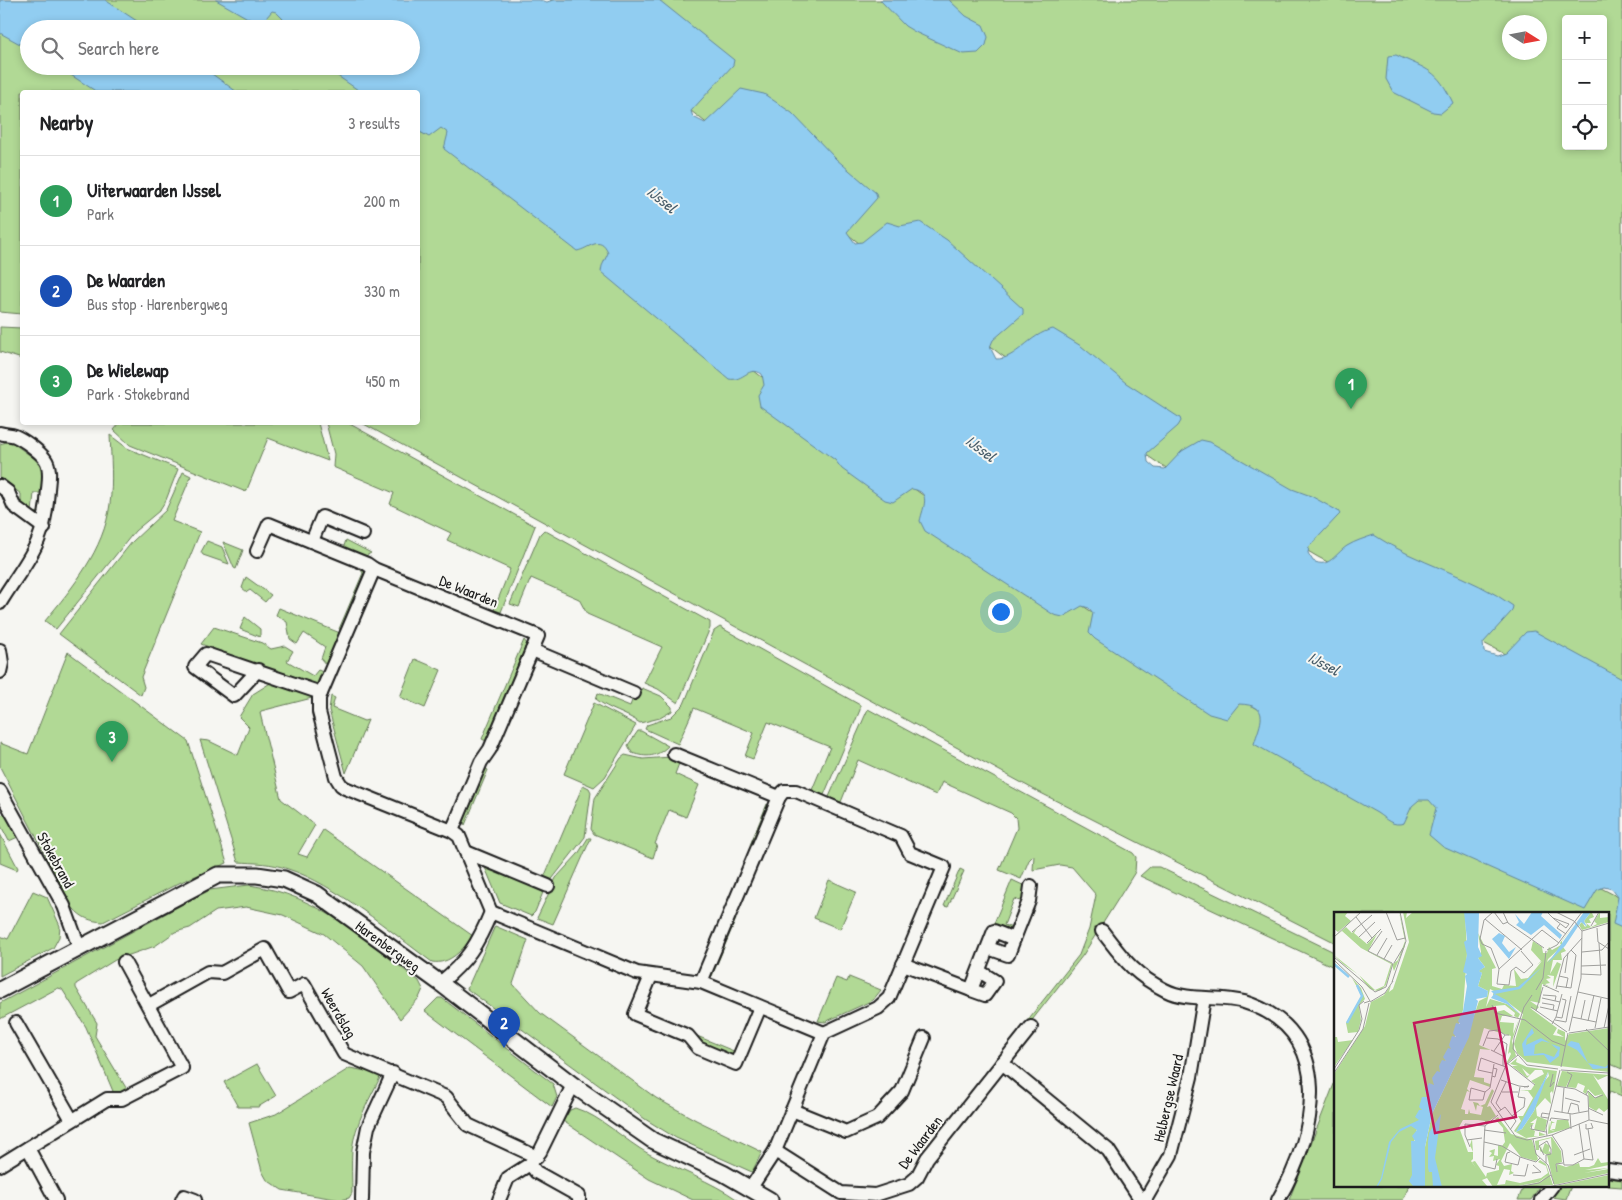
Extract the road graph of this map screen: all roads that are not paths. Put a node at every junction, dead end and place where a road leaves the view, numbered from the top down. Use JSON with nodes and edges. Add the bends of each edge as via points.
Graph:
{"nodes":[{"id":1,"x":0,"y":433,"type":"edge"},
{"id":2,"x":0,"y":486,"type":"edge"},
{"id":3,"x":44,"y":528,"type":"junction"},
{"id":4,"x":363,"y":534,"type":"dead end"},
{"id":5,"x":312,"y":541,"type":"junction"},
{"id":6,"x":258,"y":551,"type":"dead end"},
{"id":7,"x":374,"y":569,"type":"junction"},
{"id":8,"x":0,"y":603,"type":"edge"},
{"id":9,"x":0,"y":650,"type":"edge"},
{"id":10,"x":532,"y":650,"type":"junction"},
{"id":11,"x":258,"y":670,"type":"dead end"},
{"id":12,"x":0,"y":672,"type":"edge"},
{"id":13,"x":634,"y":692,"type":"dead end"},
{"id":14,"x":320,"y":693,"type":"junction"},
{"id":15,"x":674,"y":754,"type":"dead end"},
{"id":16,"x":0,"y":791,"type":"edge"},
{"id":17,"x":779,"y":797,"type":"junction"},
{"id":18,"x":452,"y":830,"type":"junction"},
{"id":19,"x":466,"y":852,"type":"junction"},
{"id":20,"x":548,"y":886,"type":"dead end"},
{"id":21,"x":1031,"y":886,"type":"dead end"},
{"id":22,"x":491,"y":912,"type":"junction"},
{"id":23,"x":1102,"y":931,"type":"dead end"},
{"id":24,"x":1014,"y":939,"type":"junction"},
{"id":25,"x":79,"y":947,"type":"junction"},
{"id":26,"x":988,"y":948,"type":"junction"},
{"id":27,"x":124,"y":962,"type":"dead end"},
{"id":28,"x":903,"y":964,"type":"junction"},
{"id":29,"x":979,"y":971,"type":"junction"},
{"id":30,"x":651,"y":976,"type":"junction"},
{"id":31,"x":701,"y":982,"type":"junction"},
{"id":32,"x":440,"y":984,"type":"junction"},
{"id":33,"x":0,"y":990,"type":"edge"},
{"id":34,"x":971,"y":990,"type":"junction"},
{"id":35,"x":1204,"y":998,"type":"junction"},
{"id":36,"x":149,"y":1005,"type":"junction"},
{"id":37,"x":760,"y":1007,"type":"junction"},
{"id":38,"x":16,"y":1023,"type":"dead end"},
{"id":39,"x":1031,"y":1027,"type":"dead end"},
{"id":40,"x":824,"y":1033,"type":"junction"},
{"id":41,"x":924,"y":1038,"type":"dead end"},
{"id":42,"x":1002,"y":1063,"type":"junction"},
{"id":43,"x":393,"y":1073,"type":"junction"},
{"id":44,"x":573,"y":1085,"type":"junction"},
{"id":45,"x":792,"y":1110,"type":"junction"},
{"id":46,"x":72,"y":1120,"type":"junction"},
{"id":47,"x":28,"y":1148,"type":"junction"},
{"id":48,"x":775,"y":1151,"type":"junction"},
{"id":49,"x":533,"y":1161,"type":"junction"},
{"id":50,"x":0,"y":1165,"type":"edge"},
{"id":51,"x":1550,"y":1188,"type":"edge"},
{"id":52,"x":755,"y":1194,"type":"edge"},
{"id":53,"x":843,"y":1196,"type":"edge"},
{"id":54,"x":56,"y":1200,"type":"edge"},
{"id":55,"x":182,"y":1200,"type":"edge"},
{"id":56,"x":195,"y":1200,"type":"edge"},
{"id":57,"x":362,"y":1200,"type":"edge"},
{"id":58,"x":499,"y":1200,"type":"edge"},
{"id":59,"x":580,"y":1200,"type":"edge"},
{"id":60,"x":770,"y":1200,"type":"edge"},
{"id":61,"x":1143,"y":1200,"type":"edge"},
{"id":62,"x":1278,"y":1200,"type":"edge"},
{"id":63,"x":1541,"y":1200,"type":"edge"}],
"edges":[{"from":1,"to":3,"type":"street","via":[[14,435],[48,464]]},
{"from":2,"to":3,"type":"street","via":[[8,492],[14,506]]},
{"from":3,"to":8,"type":"street","via":[[29,562]]},
{"from":4,"to":5,"type":"street","via":[[322,517]]},
{"from":5,"to":6,"type":"street","name":"De Waarden","via":[[269,524]]},
{"from":5,"to":7,"type":"street","name":"De Waarden"},
{"from":7,"to":10,"type":"street","name":"De Waarden","via":[[538,636]]},
{"from":7,"to":14,"type":"street"},
{"from":9,"to":12,"type":"street"},
{"from":10,"to":13,"type":"street"},
{"from":10,"to":18,"type":"street"},
{"from":11,"to":14,"type":"street"},
{"from":14,"to":18,"type":"street","via":[[319,712],[341,785]]},
{"from":15,"to":17,"type":"street"},
{"from":16,"to":25,"type":"street","name":"Stokebrand","via":[[64,906]]},
{"from":17,"to":28,"type":"street","via":[[784,792],[796,791],[901,836],[910,853],[944,867]]},
{"from":17,"to":31,"type":"street"},
{"from":18,"to":19,"type":"street","via":[[459,836]]},
{"from":19,"to":20,"type":"street"},
{"from":19,"to":22,"type":"street"},
{"from":21,"to":24,"type":"street","via":[[1029,901]]},
{"from":22,"to":30,"type":"street"},
{"from":22,"to":32,"type":"street","via":[[479,942]]},
{"from":23,"to":35,"type":"street","via":[[1137,974],[1167,992]]},
{"from":24,"to":26,"type":"street","via":[[1008,955]]},
{"from":24,"to":26,"type":"street","via":[[994,931]]},
{"from":25,"to":32,"type":"street","name":"Harenbergweg","via":[[218,875],[257,875],[284,879],[317,894]]},
{"from":25,"to":33,"type":"street","name":"Harenbergweg"},
{"from":26,"to":29,"type":"street"},
{"from":27,"to":36,"type":"street"},
{"from":28,"to":34,"type":"street"},
{"from":28,"to":40,"type":"street","via":[[886,1003]]},
{"from":29,"to":34,"type":"street"},
{"from":29,"to":34,"type":"street","via":[[995,981],[985,995]]},
{"from":30,"to":31,"type":"street"},
{"from":30,"to":37,"type":"street","via":[[635,1014],[688,1036],[698,1048],[736,1064]]},
{"from":31,"to":37,"type":"street"},
{"from":32,"to":44,"type":"street","name":"Harenbergweg"},
{"from":35,"to":61,"type":"street","name":"Helbergse Waard","via":[[1191,1077],[1171,1155]]},
{"from":35,"to":62,"type":"street","via":[[1243,1002],[1278,1016],[1305,1052],[1311,1081],[1311,1106],[1294,1170]]},
{"from":36,"to":43,"type":"street","name":"Weerdslag","via":[[208,972],[222,972],[265,949],[289,992],[304,984],[344,1054]]},
{"from":36,"to":46,"type":"street","via":[[182,1068],[122,1099],[108,1098]]},
{"from":37,"to":40,"type":"street"},
{"from":38,"to":46,"type":"street"},
{"from":39,"to":42,"type":"street","name":"De Waarden"},
{"from":40,"to":45,"type":"street"},
{"from":41,"to":45,"type":"street","via":[[902,1091],[877,1118],[846,1132]]},
{"from":42,"to":53,"type":"street","name":"De Waarden","via":[[909,1184],[875,1195]]},
{"from":42,"to":61,"type":"street","name":"Helbergse Waard","via":[[1108,1150]]},
{"from":43,"to":49,"type":"street","name":"Weerdslag","via":[[446,1097],[468,1125]]},
{"from":43,"to":57,"type":"street","via":[[368,1128]]},
{"from":44,"to":49,"type":"street"},
{"from":44,"to":52,"type":"street","name":"Harenbergweg","via":[[652,1140],[723,1173]]},
{"from":45,"to":48,"type":"street"},
{"from":46,"to":47,"type":"street"},
{"from":47,"to":50,"type":"street"},
{"from":47,"to":54,"type":"street"},
{"from":48,"to":52,"type":"street"},
{"from":48,"to":53,"type":"street","name":"De Waarden"},
{"from":49,"to":58,"type":"street","via":[[508,1178]]},
{"from":49,"to":59,"type":"street","name":"Weerdslag","via":[[536,1172],[579,1196]]},
{"from":51,"to":63,"type":"street"},
{"from":52,"to":60,"type":"street","name":"Harenbergweg"},
{"from":55,"to":56,"type":"street","via":[[184,1196]]}]}
